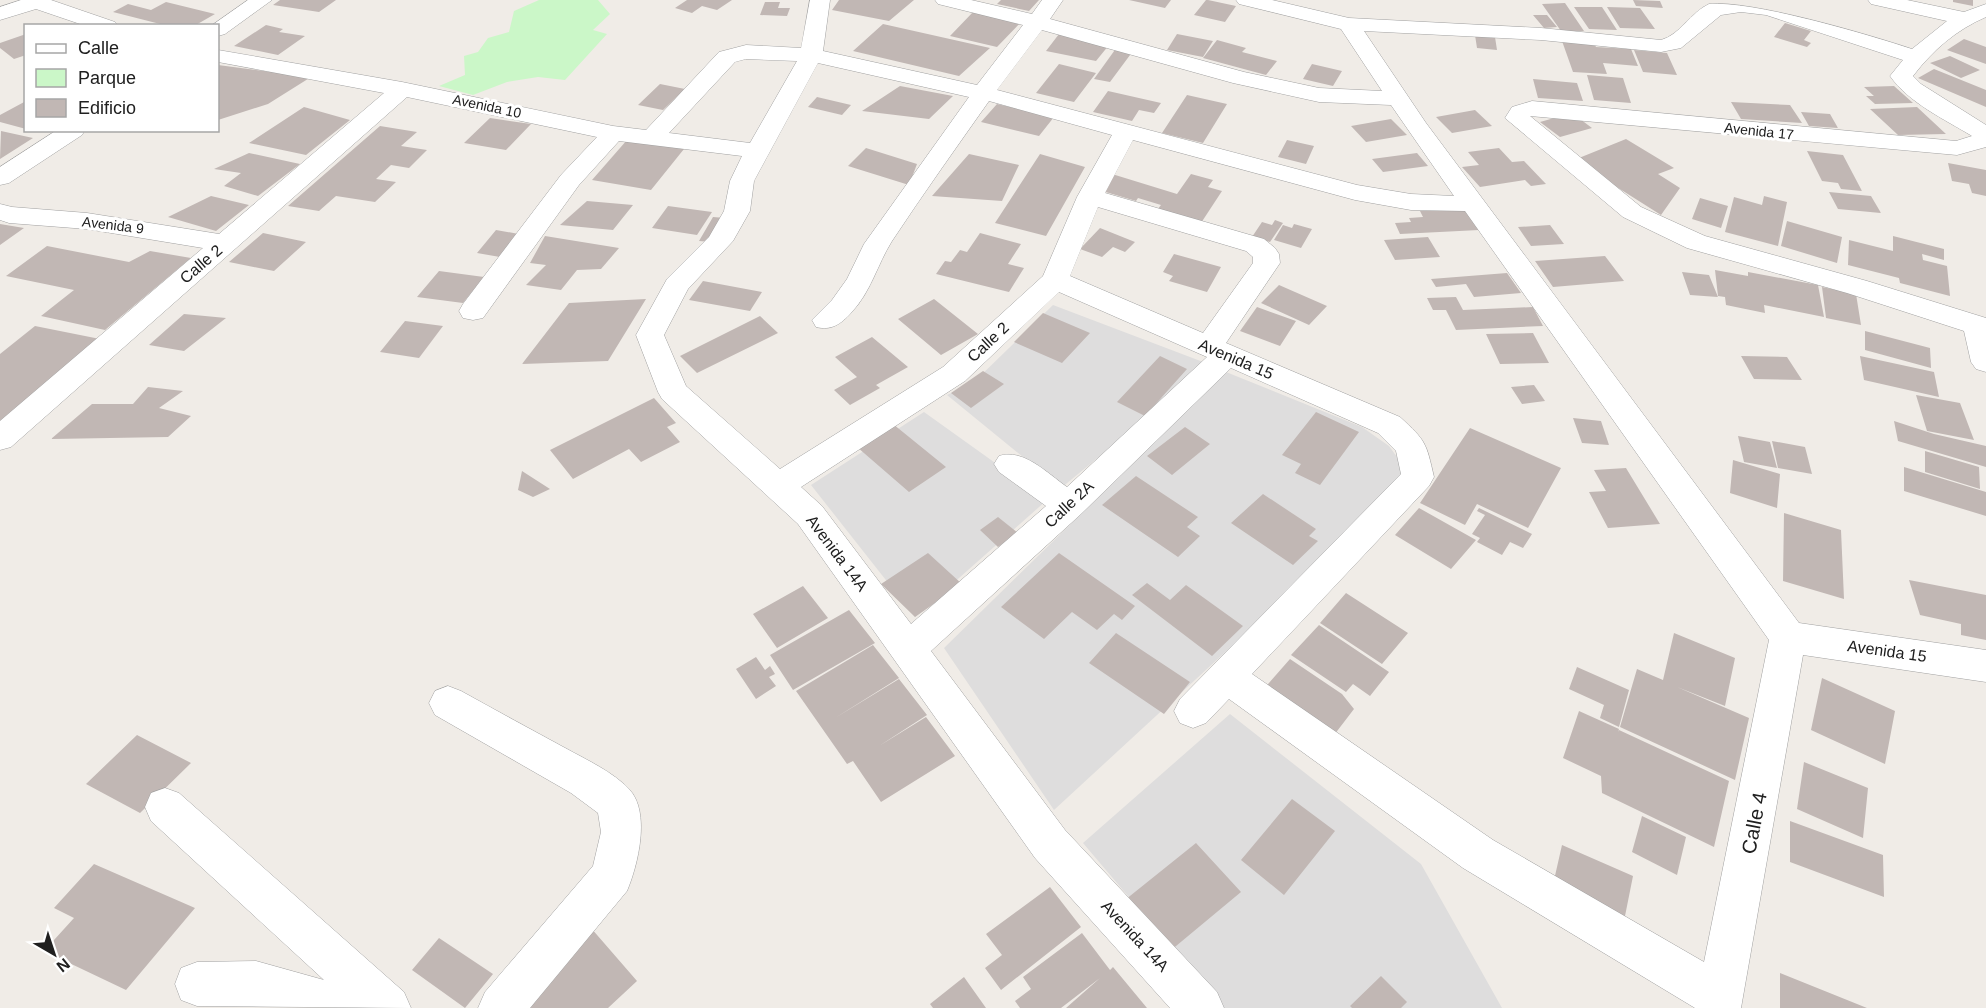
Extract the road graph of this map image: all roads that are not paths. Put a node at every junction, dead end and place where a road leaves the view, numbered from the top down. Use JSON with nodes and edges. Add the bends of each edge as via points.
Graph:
{"nodes":[{"id":1,"x":262,"y":0,"type":"edge"},
{"id":2,"x":820,"y":0,"type":"edge"},
{"id":3,"x":945,"y":0,"type":"edge"},
{"id":4,"x":1053,"y":0,"type":"edge"},
{"id":5,"x":1246,"y":0,"type":"edge"},
{"id":6,"x":1878,"y":0,"type":"edge"},
{"id":7,"x":38,"y":1,"type":"edge"},
{"id":8,"x":1986,"y":10,"type":"edge"},
{"id":9,"x":0,"y":14,"type":"edge"},
{"id":10,"x":1964,"y":18,"type":"junction"},
{"id":11,"x":1038,"y":22,"type":"junction"},
{"id":12,"x":102,"y":24,"type":"edge"},
{"id":13,"x":1349,"y":24,"type":"junction"},
{"id":14,"x":219,"y":29,"type":"edge"},
{"id":15,"x":811,"y":55,"type":"junction"},
{"id":16,"x":219,"y":56,"type":"edge"},
{"id":17,"x":1916,"y":57,"type":"junction"},
{"id":18,"x":402,"y":89,"type":"junction"},
{"id":19,"x":982,"y":93,"type":"junction"},
{"id":20,"x":1397,"y":98,"type":"junction"},
{"id":21,"x":71,"y":132,"type":"edge"},
{"id":22,"x":1125,"y":132,"type":"junction"},
{"id":23,"x":612,"y":133,"type":"junction"},
{"id":24,"x":1986,"y":135,"type":"edge"},
{"id":25,"x":652,"y":137,"type":"junction"},
{"id":26,"x":1986,"y":140,"type":"edge"},
{"id":27,"x":756,"y":151,"type":"junction"},
{"id":28,"x":0,"y":178,"type":"edge"},
{"id":29,"x":1090,"y":197,"type":"junction"},
{"id":30,"x":1474,"y":204,"type":"junction"},
{"id":31,"x":0,"y":212,"type":"edge"},
{"id":32,"x":225,"y":243,"type":"junction"},
{"id":33,"x":1055,"y":280,"type":"junction"},
{"id":34,"x":473,"y":311,"type":"dead end"},
{"id":35,"x":826,"y":320,"type":"dead end"},
{"id":36,"x":1982,"y":327,"type":"edge"},
{"id":37,"x":1218,"y":351,"type":"junction"},
{"id":38,"x":1986,"y":362,"type":"edge"},
{"id":39,"x":0,"y":438,"type":"edge"},
{"id":40,"x":1010,"y":464,"type":"dead end"},
{"id":41,"x":778,"y":486,"type":"junction"},
{"id":42,"x":1068,"y":504,"type":"junction"},
{"id":43,"x":1788,"y":637,"type":"junction"},
{"id":44,"x":908,"y":649,"type":"junction"},
{"id":45,"x":1986,"y":666,"type":"edge"},
{"id":46,"x":1227,"y":677,"type":"junction"},
{"id":47,"x":448,"y":703,"type":"dead end"},
{"id":48,"x":1193,"y":711,"type":"dead end"},
{"id":49,"x":165,"y":807,"type":"dead end"},
{"id":50,"x":197,"y":984,"type":"dead end"},
{"id":51,"x":1719,"y":1002,"type":"edge"},
{"id":52,"x":341,"y":1008,"type":"edge"},
{"id":53,"x":387,"y":1008,"type":"edge"},
{"id":54,"x":501,"y":1008,"type":"edge"},
{"id":55,"x":1201,"y":1008,"type":"edge"}],
"edges":[{"from":1,"to":14,"type":"street"},
{"from":2,"to":15,"type":"street"},
{"from":3,"to":11,"type":"street"},
{"from":4,"to":11,"type":"street"},
{"from":5,"to":13,"type":"street"},
{"from":6,"to":10,"type":"street"},
{"from":7,"to":9,"type":"street"},
{"from":7,"to":12,"type":"street"},
{"from":8,"to":10,"type":"street"},
{"from":10,"to":17,"type":"street","via":[[1945,29]]},
{"from":11,"to":19,"type":"street"},
{"from":11,"to":20,"type":"street","via":[[1241,78],[1319,95]]},
{"from":13,"to":17,"type":"street","via":[[1541,34],[1661,46],[1672,43],[1715,9],[1742,6],[1770,9]]},
{"from":13,"to":20,"type":"street"},
{"from":15,"to":19,"type":"street"},
{"from":15,"to":25,"type":"street","via":[[746,52],[727,57]]},
{"from":15,"to":27,"type":"street","name":"Avenida 14A"},
{"from":16,"to":18,"type":"street","name":"Avenida 10"},
{"from":17,"to":24,"type":"street","via":[[1901,76],[1913,89]]},
{"from":18,"to":23,"type":"street","name":"Avenida 10"},
{"from":18,"to":32,"type":"street","name":"Calle 2"},
{"from":19,"to":22,"type":"street"},
{"from":19,"to":35,"type":"street","via":[[877,244],[860,281]]},
{"from":20,"to":30,"type":"street"},
{"from":21,"to":28,"type":"street"},
{"from":22,"to":29,"type":"street","name":"Calle 2"},
{"from":22,"to":30,"type":"street","via":[[1355,192],[1410,202]]},
{"from":23,"to":25,"type":"street","name":"Avenida 10"},
{"from":23,"to":34,"type":"street","via":[[570,180]]},
{"from":25,"to":27,"type":"street","name":"Avenida 10"},
{"from":26,"to":36,"type":"street","name":"Avenida 17","via":[[1957,148],[1532,108],[1520,112],[1517,118],[1632,212],[1696,242]]},
{"from":27,"to":41,"type":"street","name":"Avenida 14A","via":[[742,181],[738,210],[720,241],[677,285],[650,335],[673,392]]},
{"from":29,"to":33,"type":"street","name":"Calle 2"},
{"from":29,"to":37,"type":"street","name":"Calle 2A","via":[[1256,245],[1266,254],[1267,263]]},
{"from":30,"to":43,"type":"street"},
{"from":31,"to":32,"type":"street","name":"Avenida 9"},
{"from":32,"to":39,"type":"street","name":"Calle 2"},
{"from":33,"to":37,"type":"street","name":"Avenida 15"},
{"from":33,"to":41,"type":"street","name":"Calle 2","via":[[954,374]]},
{"from":36,"to":38,"type":"street"},
{"from":37,"to":42,"type":"street","name":"Calle 2A"},
{"from":37,"to":46,"type":"street","name":"Avenida 15","via":[[1389,425],[1411,446],[1418,477]]},
{"from":40,"to":42,"type":"street"},
{"from":41,"to":44,"type":"street","name":"Avenida 14A","via":[[810,515]]},
{"from":42,"to":44,"type":"street","name":"Calle 2A"},
{"from":43,"to":45,"type":"street","name":"Avenida 15"},
{"from":43,"to":51,"type":"street","name":"Calle 4"},
{"from":44,"to":55,"type":"street","name":"Avenida 14A","via":[[1050,844]]},
{"from":46,"to":48,"type":"street"},
{"from":46,"to":51,"type":"street","via":[[1478,854]]},
{"from":47,"to":54,"type":"street","via":[[585,780],[616,803],[622,832],[612,876]]},
{"from":49,"to":53,"type":"street"},
{"from":50,"to":52,"type":"street","via":[[256,983]]}]}
